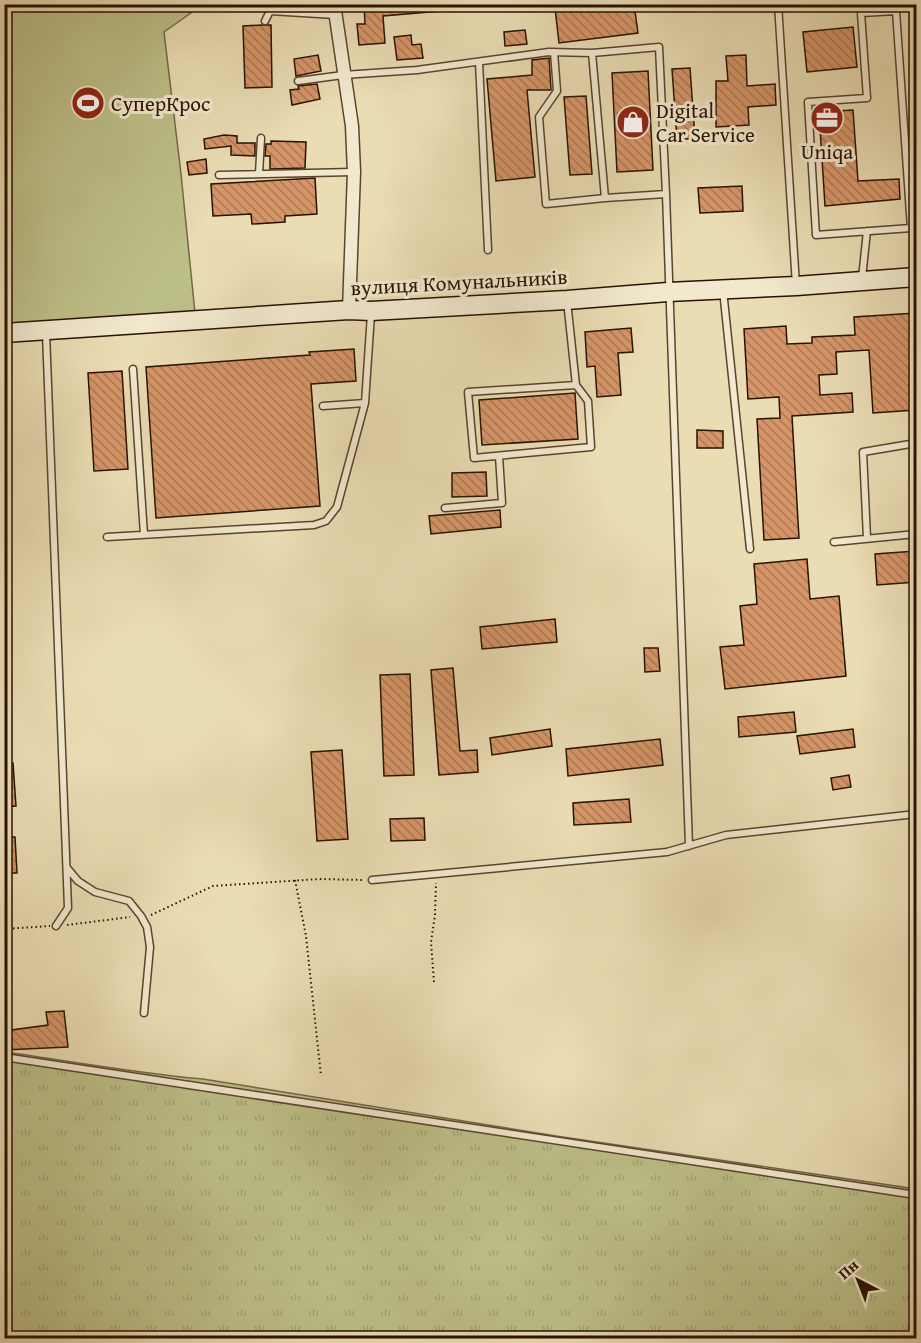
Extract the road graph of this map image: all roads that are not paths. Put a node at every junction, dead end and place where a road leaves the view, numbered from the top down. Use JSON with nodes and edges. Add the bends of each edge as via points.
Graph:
{"nodes":[{"id":1,"x":778,"y":4,"type":"edge"},
{"id":2,"x":269,"y":8,"type":"edge"},
{"id":3,"x":278,"y":8,"type":"edge"},
{"id":4,"x":335,"y":10,"type":"edge"},
{"id":5,"x":265,"y":21,"type":"dead end"},
{"id":6,"x":554,"y":52,"type":"junction"},
{"id":7,"x":592,"y":53,"type":"junction"},
{"id":8,"x":479,"y":62,"type":"junction"},
{"id":9,"x":343,"y":75,"type":"junction"},
{"id":10,"x":298,"y":81,"type":"dead end"},
{"id":11,"x":261,"y":138,"type":"dead end"},
{"id":12,"x":354,"y":172,"type":"junction"},
{"id":13,"x":259,"y":174,"type":"junction"},
{"id":14,"x":219,"y":175,"type":"dead end"},
{"id":15,"x":666,"y":194,"type":"junction"},
{"id":16,"x":605,"y":198,"type":"junction"},
{"id":17,"x":867,"y":231,"type":"junction"},
{"id":18,"x":488,"y":250,"type":"dead end"},
{"id":19,"x":916,"y":277,"type":"edge"},
{"id":20,"x":861,"y":280,"type":"junction"},
{"id":21,"x":796,"y":286,"type":"junction"},
{"id":22,"x":723,"y":290,"type":"junction"},
{"id":23,"x":668,"y":292,"type":"junction"},
{"id":24,"x":567,"y":300,"type":"junction"},
{"id":25,"x":349,"y":310,"type":"junction"},
{"id":26,"x":371,"y":311,"type":"junction"},
{"id":27,"x":46,"y":331,"type":"junction"},
{"id":28,"x":4,"y":333,"type":"edge"},
{"id":29,"x":133,"y":369,"type":"dead end"},
{"id":30,"x":576,"y":385,"type":"junction"},
{"id":31,"x":365,"y":403,"type":"junction"},
{"id":32,"x":323,"y":406,"type":"dead end"},
{"id":33,"x":916,"y":443,"type":"edge"},
{"id":34,"x":499,"y":456,"type":"junction"},
{"id":35,"x":445,"y":508,"type":"dead end"},
{"id":36,"x":916,"y":534,"type":"edge"},
{"id":37,"x":144,"y":535,"type":"junction"},
{"id":38,"x":107,"y":537,"type":"dead end"},
{"id":39,"x":867,"y":538,"type":"junction"},
{"id":40,"x":834,"y":542,"type":"dead end"},
{"id":41,"x":750,"y":549,"type":"dead end"},
{"id":42,"x":916,"y":814,"type":"edge"},
{"id":43,"x":689,"y":846,"type":"junction"},
{"id":44,"x":66,"y":867,"type":"junction"},
{"id":45,"x":372,"y":880,"type":"road end"},
{"id":46,"x":56,"y":926,"type":"dead end"},
{"id":47,"x":144,"y":1013,"type":"dead end"},
{"id":48,"x":4,"y":1057,"type":"edge"},
{"id":49,"x":916,"y":1195,"type":"edge"}],
"edges":[{"from":1,"to":21,"type":"lane"},
{"from":2,"to":3,"type":"lane"},
{"from":2,"to":5,"type":"lane"},
{"from":3,"to":4,"type":"lane"},
{"from":4,"to":9,"type":"street"},
{"from":6,"to":7,"type":"lane"},
{"from":6,"to":8,"type":"lane"},
{"from":6,"to":16,"type":"lane","via":[[557,91],[539,117],[546,204]]},
{"from":7,"to":15,"type":"lane","via":[[658,47]]},
{"from":7,"to":16,"type":"lane"},
{"from":8,"to":9,"type":"lane"},
{"from":8,"to":18,"type":"lane"},
{"from":9,"to":10,"type":"lane"},
{"from":9,"to":12,"type":"street","via":[[352,126]]},
{"from":11,"to":13,"type":"lane"},
{"from":12,"to":13,"type":"lane"},
{"from":12,"to":25,"type":"street"},
{"from":13,"to":14,"type":"lane"},
{"from":15,"to":16,"type":"lane"},
{"from":15,"to":23,"type":"lane"},
{"from":17,"to":17,"type":"lane","via":[[911,228],[896,11],[861,13],[867,98],[808,102],[816,235]]},
{"from":17,"to":20,"type":"lane"},
{"from":19,"to":20,"type":"street","name":"вулиця Комунальників"},
{"from":20,"to":21,"type":"street","name":"вулиця Комунальників"},
{"from":21,"to":22,"type":"street","name":"вулиця Комунальників"},
{"from":22,"to":23,"type":"street","name":"вулиця Комунальників"},
{"from":22,"to":41,"type":"lane"},
{"from":23,"to":24,"type":"street","name":"вулиця Комунальників"},
{"from":23,"to":43,"type":"lane"},
{"from":24,"to":26,"type":"street","name":"вулиця Комунальників"},
{"from":24,"to":30,"type":"lane"},
{"from":25,"to":26,"type":"street","name":"вулиця Комунальників"},
{"from":25,"to":27,"type":"street","name":"вулиця Комунальників"},
{"from":26,"to":31,"type":"lane"},
{"from":27,"to":28,"type":"street","name":"вулиця Комунальників"},
{"from":27,"to":44,"type":"lane"},
{"from":29,"to":37,"type":"lane"},
{"from":30,"to":34,"type":"lane","via":[[588,401],[591,447]]},
{"from":30,"to":34,"type":"lane","via":[[468,392],[474,458]]},
{"from":31,"to":32,"type":"lane"},
{"from":31,"to":37,"type":"lane","via":[[337,507],[326,521],[314,525]]},
{"from":33,"to":39,"type":"lane","via":[[863,452]]},
{"from":34,"to":35,"type":"lane","via":[[502,503]]},
{"from":36,"to":39,"type":"lane"},
{"from":37,"to":38,"type":"lane"},
{"from":39,"to":40,"type":"lane"},
{"from":42,"to":43,"type":"lane","via":[[726,836]]},
{"from":43,"to":45,"type":"lane","via":[[667,852]]},
{"from":44,"to":46,"type":"lane","via":[[68,908]]},
{"from":44,"to":47,"type":"lane","via":[[94,892],[129,901],[147,927],[150,947]]},
{"from":48,"to":49,"type":"lane"}]}
